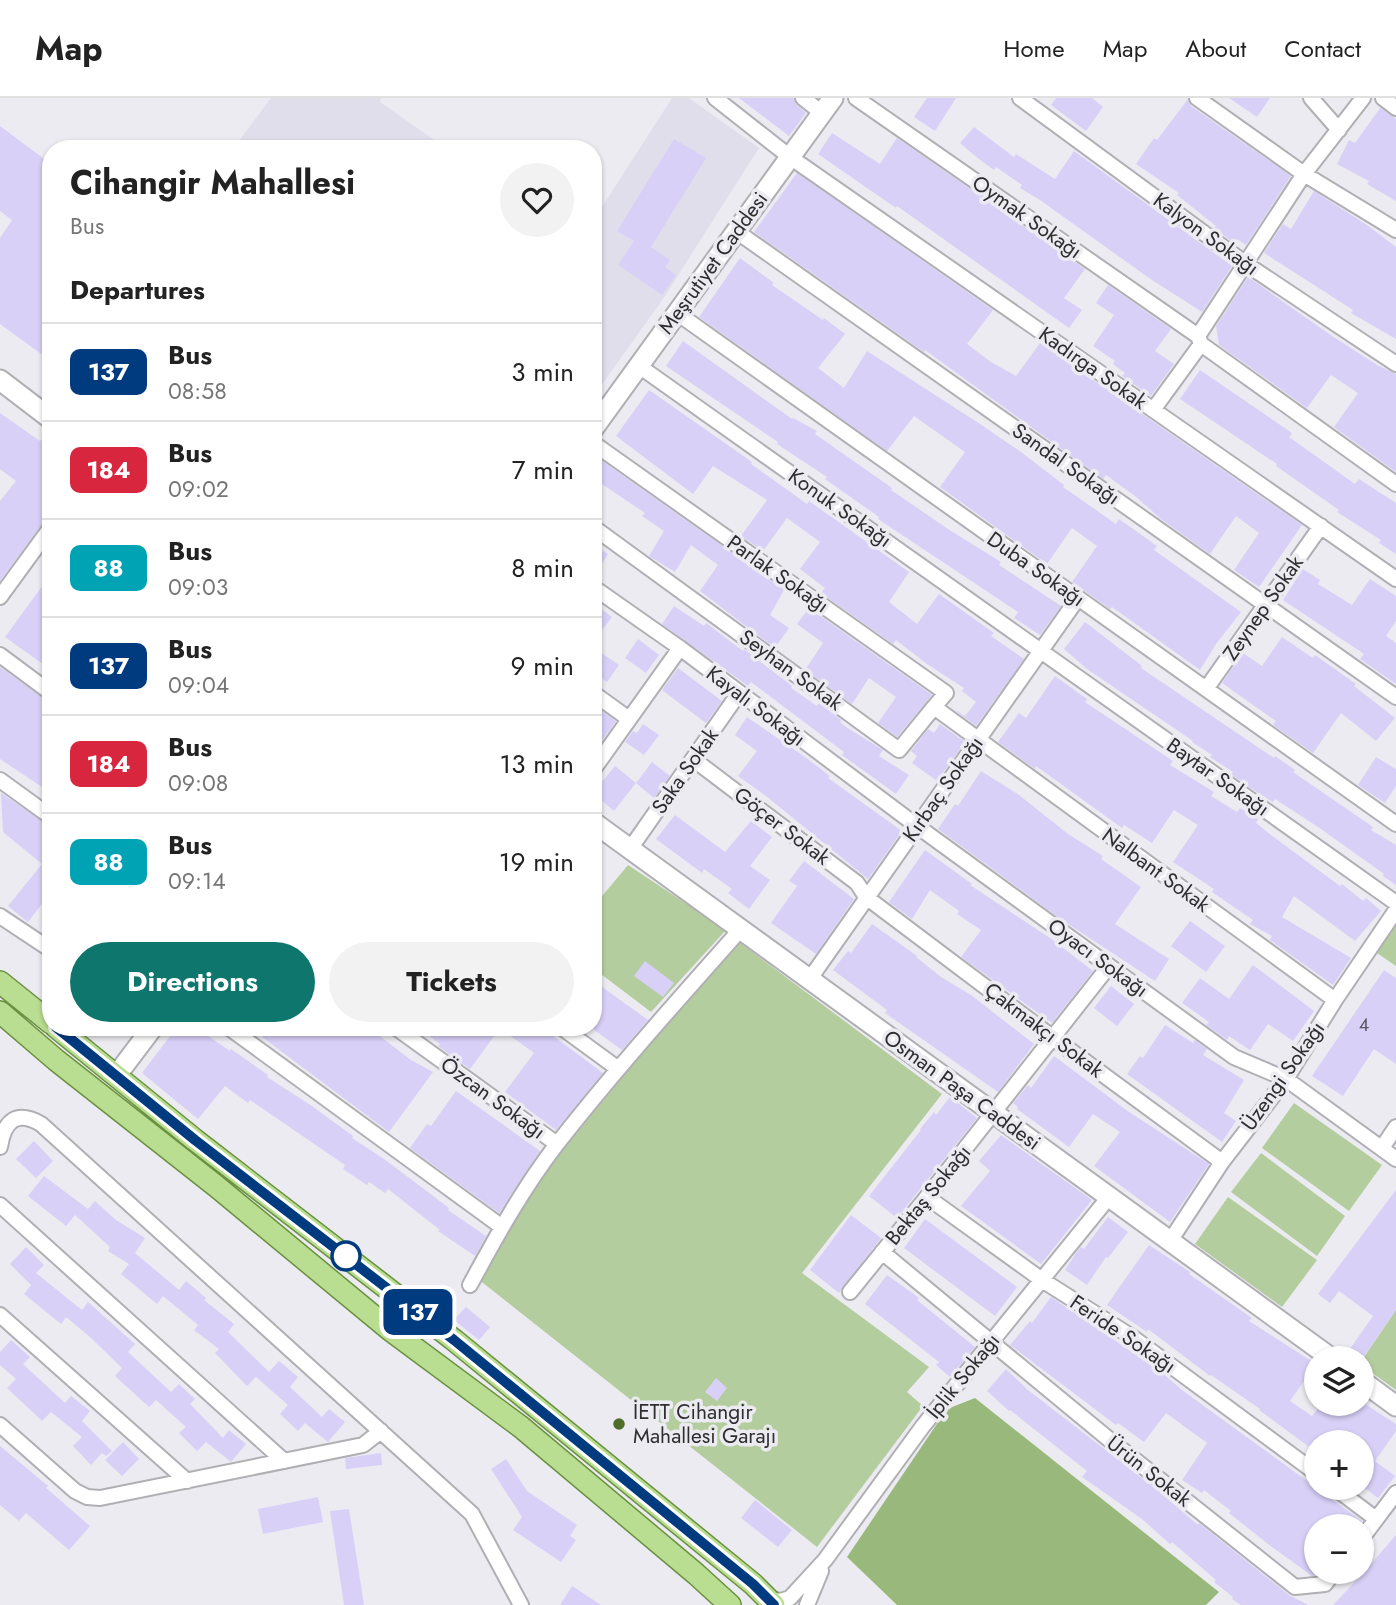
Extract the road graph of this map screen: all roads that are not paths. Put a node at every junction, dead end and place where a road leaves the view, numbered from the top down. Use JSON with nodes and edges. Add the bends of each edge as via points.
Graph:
{"nodes":[{"id":1,"x":715,"y":98,"type":"edge"},
{"id":2,"x":803,"y":98,"type":"edge"},
{"id":3,"x":856,"y":98,"type":"edge"},
{"id":4,"x":1020,"y":98,"type":"edge"},
{"id":5,"x":1197,"y":98,"type":"edge"},
{"id":6,"x":1311,"y":98,"type":"edge"},
{"id":7,"x":1363,"y":98,"type":"edge"},
{"id":8,"x":1383,"y":98,"type":"edge"},
{"id":9,"x":827,"y":105,"type":"edge"},
{"id":10,"x":1396,"y":108,"type":"edge"},
{"id":11,"x":1339,"y":130,"type":"junction"},
{"id":12,"x":790,"y":157,"type":"junction"},
{"id":13,"x":1304,"y":174,"type":"junction"},
{"id":14,"x":1396,"y":230,"type":"edge"},
{"id":15,"x":736,"y":231,"type":"junction"},
{"id":16,"x":1246,"y":264,"type":"junction"},
{"id":17,"x":677,"y":313,"type":"junction"},
{"id":18,"x":1199,"y":340,"type":"junction"},
{"id":19,"x":1396,"y":364,"type":"edge"},
{"id":20,"x":639,"y":366,"type":"junction"},
{"id":21,"x":0,"y":380,"type":"edge"},
{"id":22,"x":1153,"y":410,"type":"junction"},
{"id":23,"x":42,"y":412,"type":"edge"},
{"id":24,"x":602,"y":417,"type":"edge"},
{"id":25,"x":602,"y":449,"type":"edge"},
{"id":26,"x":1396,"y":484,"type":"edge"},
{"id":27,"x":1321,"y":526,"type":"junction"},
{"id":28,"x":602,"y":534,"type":"edge"},
{"id":29,"x":42,"y":539,"type":"edge"},
{"id":30,"x":1396,"y":579,"type":"edge"},
{"id":31,"x":602,"y":593,"type":"edge"},
{"id":32,"x":0,"y":597,"type":"edge"},
{"id":33,"x":1078,"y":598,"type":"junction"},
{"id":34,"x":1265,"y":605,"type":"junction"},
{"id":35,"x":680,"y":648,"type":"junction"},
{"id":36,"x":1040,"y":651,"type":"junction"},
{"id":37,"x":0,"y":655,"type":"edge"},
{"id":38,"x":42,"y":686,"type":"edge"},
{"id":39,"x":1206,"y":689,"type":"junction"},
{"id":40,"x":739,"y":693,"type":"junction"},
{"id":41,"x":1396,"y":697,"type":"edge"},
{"id":42,"x":602,"y":700,"type":"edge"},
{"id":43,"x":934,"y":707,"type":"junction"},
{"id":44,"x":629,"y":719,"type":"junction"},
{"id":45,"x":978,"y":741,"type":"junction"},
{"id":46,"x":602,"y":757,"type":"edge"},
{"id":47,"x":693,"y":760,"type":"junction"},
{"id":48,"x":0,"y":780,"type":"edge"},
{"id":49,"x":42,"y":810,"type":"edge"},
{"id":50,"x":1396,"y":824,"type":"edge"},
{"id":51,"x":917,"y":826,"type":"junction"},
{"id":52,"x":602,"y":829,"type":"edge"},
{"id":53,"x":630,"y":849,"type":"junction"},
{"id":54,"x":866,"y":897,"type":"junction"},
{"id":55,"x":1396,"y":903,"type":"edge"},
{"id":56,"x":1396,"y":910,"type":"edge"},
{"id":57,"x":0,"y":916,"type":"edge"},
{"id":58,"x":740,"y":930,"type":"junction"},
{"id":59,"x":42,"y":944,"type":"edge"},
{"id":60,"x":1109,"y":966,"type":"junction"},
{"id":61,"x":809,"y":980,"type":"junction"},
{"id":62,"x":0,"y":982,"type":"edge"},
{"id":63,"x":1335,"y":1000,"type":"junction"},
{"id":64,"x":0,"y":1012,"type":"edge"},
{"id":65,"x":42,"y":1016,"type":"edge"},
{"id":66,"x":67,"y":1036,"type":"edge"},
{"id":67,"x":146,"y":1036,"type":"edge"},
{"id":68,"x":240,"y":1036,"type":"edge"},
{"id":69,"x":407,"y":1036,"type":"edge"},
{"id":70,"x":573,"y":1036,"type":"edge"},
{"id":71,"x":1052,"y":1037,"type":"junction"},
{"id":72,"x":617,"y":1068,"type":"junction"},
{"id":73,"x":116,"y":1076,"type":"junction"},
{"id":74,"x":1286,"y":1079,"type":"junction"},
{"id":75,"x":993,"y":1113,"type":"junction"},
{"id":76,"x":1396,"y":1127,"type":"edge"},
{"id":77,"x":557,"y":1144,"type":"junction"},
{"id":78,"x":0,"y":1147,"type":"edge"},
{"id":79,"x":1382,"y":1148,"type":"junction"},
{"id":80,"x":1396,"y":1159,"type":"edge"},
{"id":81,"x":1222,"y":1162,"type":"junction"},
{"id":82,"x":928,"y":1197,"type":"junction"},
{"id":83,"x":1109,"y":1197,"type":"junction"},
{"id":84,"x":0,"y":1205,"type":"edge"},
{"id":85,"x":502,"y":1227,"type":"junction"},
{"id":86,"x":1170,"y":1241,"type":"junction"},
{"id":87,"x":882,"y":1252,"type":"junction"},
{"id":88,"x":1042,"y":1280,"type":"junction"},
{"id":89,"x":470,"y":1285,"type":"dead end"},
{"id":90,"x":850,"y":1292,"type":"dead end"},
{"id":91,"x":0,"y":1315,"type":"edge"},
{"id":92,"x":991,"y":1343,"type":"junction"},
{"id":93,"x":1314,"y":1346,"type":"edge"},
{"id":94,"x":1374,"y":1390,"type":"edge"},
{"id":95,"x":1396,"y":1406,"type":"edge"},
{"id":96,"x":0,"y":1425,"type":"edge"},
{"id":97,"x":381,"y":1431,"type":"junction"},
{"id":98,"x":284,"y":1461,"type":"junction"},
{"id":99,"x":1304,"y":1464,"type":"edge"},
{"id":100,"x":187,"y":1481,"type":"junction"},
{"id":101,"x":1396,"y":1493,"type":"edge"},
{"id":102,"x":1351,"y":1500,"type":"edge"},
{"id":103,"x":1377,"y":1519,"type":"junction"},
{"id":104,"x":1374,"y":1523,"type":"edge"},
{"id":105,"x":825,"y":1560,"type":"junction"},
{"id":106,"x":1325,"y":1584,"type":"edge"},
{"id":107,"x":771,"y":1602,"type":"edge"},
{"id":108,"x":521,"y":1605,"type":"edge"},
{"id":109,"x":730,"y":1605,"type":"edge"},
{"id":110,"x":807,"y":1605,"type":"edge"}],
"edges":[{"from":1,"to":12,"type":"street","name":"Kadırga Sokak"},
{"from":2,"to":9,"type":"street"},
{"from":3,"to":18,"type":"street","name":"Oymak Sokağı"},
{"from":4,"to":16,"type":"street","name":"Kalyon Sokağı"},
{"from":5,"to":13,"type":"street"},
{"from":6,"to":11,"type":"street"},
{"from":7,"to":11,"type":"street"},
{"from":8,"to":10,"type":"street"},
{"from":9,"to":12,"type":"main road","name":"Meşrutiyet Caddesi"},
{"from":11,"to":13,"type":"street"},
{"from":12,"to":15,"type":"main road","name":"Meşrutiyet Caddesi"},
{"from":12,"to":22,"type":"street","name":"Kadırga Sokak"},
{"from":13,"to":14,"type":"street"},
{"from":13,"to":16,"type":"street"},
{"from":15,"to":17,"type":"main road","name":"Meşrutiyet Caddesi"},
{"from":15,"to":34,"type":"street","name":"Sandal Sokağı"},
{"from":16,"to":18,"type":"street"},
{"from":16,"to":19,"type":"street","name":"Kalyon Sokağı"},
{"from":17,"to":20,"type":"main road","name":"Meşrutiyet Caddesi"},
{"from":17,"to":33,"type":"street","name":"Duba Sokağı"},
{"from":18,"to":22,"type":"street"},
{"from":18,"to":26,"type":"street","name":"Oymak Sokağı"},
{"from":20,"to":24,"type":"main road","name":"Meşrutiyet Caddesi"},
{"from":20,"to":36,"type":"street","name":"Konuk Sokağı"},
{"from":21,"to":23,"type":"main road"},
{"from":22,"to":27,"type":"street","name":"Kadırga Sokak"},
{"from":25,"to":43,"type":"street","name":"Parlak Sokağı","via":[[946,693]]},
{"from":27,"to":30,"type":"street","name":"Kadırga Sokak"},
{"from":27,"to":34,"type":"street","name":"Zeynep Sokak"},
{"from":28,"to":43,"type":"street","name":"Seyhan Sokak","via":[[899,750]]},
{"from":29,"to":32,"type":"street"},
{"from":31,"to":35,"type":"street","name":"Kayalı Sokağı"},
{"from":33,"to":36,"type":"street","name":"Kırbaç Sokağı"},
{"from":33,"to":39,"type":"street","name":"Duba Sokağı"},
{"from":34,"to":39,"type":"street","name":"Zeynep Sokak"},
{"from":34,"to":41,"type":"street","name":"Sandal Sokağı"},
{"from":35,"to":40,"type":"street","name":"Kayalı Sokağı"},
{"from":35,"to":44,"type":"street"},
{"from":36,"to":45,"type":"street","name":"Kırbaç Sokağı"},
{"from":36,"to":55,"type":"street","name":"Baytar Sokağı"},
{"from":37,"to":38,"type":"street"},
{"from":39,"to":50,"type":"street","name":"Duba Sokağı"},
{"from":40,"to":47,"type":"street","name":"Saka Sokak"},
{"from":40,"to":51,"type":"street","name":"Kayalı Sokağı"},
{"from":42,"to":44,"type":"street"},
{"from":43,"to":45,"type":"street"},
{"from":44,"to":46,"type":"street"},
{"from":45,"to":51,"type":"street","name":"Kırbaç Sokağı"},
{"from":45,"to":63,"type":"street","name":"Nalbant Sokak"},
{"from":47,"to":53,"type":"street","name":"Saka Sokak"},
{"from":47,"to":54,"type":"street","name":"Göçer Sokak","via":[[857,883]]},
{"from":48,"to":49,"type":"street"},
{"from":51,"to":54,"type":"street","name":"Kırbaç Sokağı"},
{"from":51,"to":60,"type":"street","name":"Oyacı Sokağı"},
{"from":52,"to":53,"type":"main road","name":"Osman Paşa Caddesi"},
{"from":53,"to":58,"type":"main road","name":"Osman Paşa Caddesi"},
{"from":54,"to":61,"type":"street","name":"Kırbaç Sokağı"},
{"from":54,"to":71,"type":"street","name":"Çakmakçı Sokak"},
{"from":56,"to":63,"type":"street","name":"Üzengi Sokağı"},
{"from":57,"to":59,"type":"street"},
{"from":58,"to":61,"type":"main road","name":"Osman Paşa Caddesi"},
{"from":58,"to":72,"type":"street"},
{"from":60,"to":71,"type":"street","name":"Bektaş Sokağı"},
{"from":60,"to":74,"type":"street","name":"Oyacı Sokağı","via":[[1234,1058]]},
{"from":61,"to":75,"type":"main road","name":"Osman Paşa Caddesi"},
{"from":62,"to":65,"type":"main road"},
{"from":63,"to":74,"type":"street","name":"Üzengi Sokağı"},
{"from":64,"to":109,"type":"main road","via":[[388,1329],[521,1427]]},
{"from":66,"to":73,"type":"main road"},
{"from":67,"to":73,"type":"main road"},
{"from":68,"to":85,"type":"street"},
{"from":69,"to":77,"type":"street","name":"Özcan Sokağı"},
{"from":70,"to":72,"type":"street"},
{"from":71,"to":75,"type":"street","name":"Bektaş Sokağı"},
{"from":71,"to":81,"type":"street","name":"Çakmakçı Sokak"},
{"from":72,"to":77,"type":"street"},
{"from":73,"to":107,"type":"main road","via":[[454,1340]]},
{"from":74,"to":79,"type":"street","name":"Oyacı Sokağı"},
{"from":74,"to":81,"type":"street","name":"Üzengi Sokağı"},
{"from":75,"to":82,"type":"street","name":"Bektaş Sokağı"},
{"from":75,"to":83,"type":"main road","name":"Osman Paşa Caddesi"},
{"from":76,"to":79,"type":"street"},
{"from":77,"to":85,"type":"street"},
{"from":78,"to":97,"type":"street","via":[[10,1121],[19,1117],[41,1124]]},
{"from":79,"to":80,"type":"street","name":"Oyacı Sokağı"},
{"from":81,"to":86,"type":"street","name":"Üzengi Sokağı"},
{"from":82,"to":87,"type":"street","name":"Bektaş Sokağı"},
{"from":82,"to":88,"type":"street","name":"Feride Sokağı"},
{"from":83,"to":86,"type":"main road","name":"Osman Paşa Caddesi"},
{"from":83,"to":88,"type":"street","name":"İplik Sokağı"},
{"from":84,"to":98,"type":"street"},
{"from":85,"to":89,"type":"street"},
{"from":86,"to":93,"type":"main road","name":"Osman Paşa Caddesi"},
{"from":87,"to":90,"type":"street","name":"Bektaş Sokağı"},
{"from":87,"to":92,"type":"street","name":"Ürün Sokak"},
{"from":88,"to":92,"type":"street","name":"İplik Sokağı"},
{"from":88,"to":99,"type":"street","name":"Feride Sokağı","via":[[1132,1337]]},
{"from":91,"to":100,"type":"street"},
{"from":92,"to":105,"type":"street","name":"İplik Sokağı","via":[[923,1426]]},
{"from":92,"to":106,"type":"street","name":"Ürün Sokak","via":[[1295,1587]]},
{"from":94,"to":95,"type":"main road"},
{"from":96,"to":100,"type":"street","via":[[87,1497]]},
{"from":97,"to":98,"type":"street","via":[[363,1445]]},
{"from":97,"to":108,"type":"street","via":[[472,1514]]},
{"from":98,"to":100,"type":"street"},
{"from":101,"to":103,"type":"street"},
{"from":102,"to":103,"type":"street"},
{"from":103,"to":104,"type":"street"},
{"from":105,"to":107,"type":"street","name":"İplik Sokağı","via":[[790,1598]]},
{"from":105,"to":110,"type":"street","name":"İplik Sokağı"}]}
